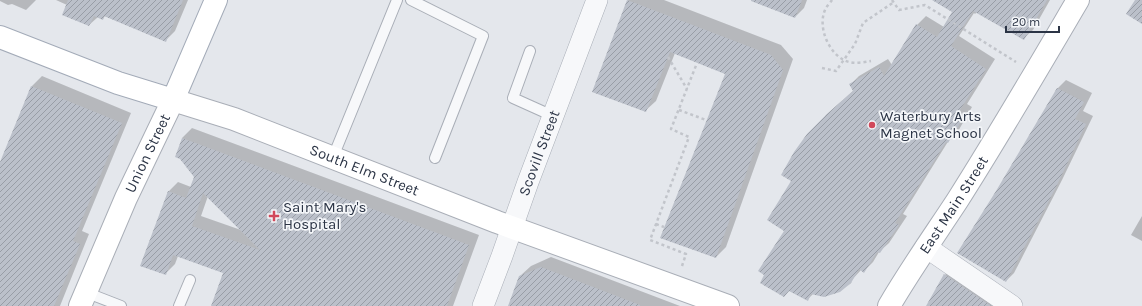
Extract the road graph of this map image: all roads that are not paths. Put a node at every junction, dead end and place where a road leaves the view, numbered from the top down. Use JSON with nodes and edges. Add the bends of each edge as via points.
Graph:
{"nodes":[{"id":1,"x":216,"y":0,"type":"edge"},
{"id":2,"x":397,"y":0,"type":"edge"},
{"id":3,"x":411,"y":0,"type":"edge"},
{"id":4,"x":597,"y":0,"type":"edge"},
{"id":5,"x":1078,"y":0,"type":"edge"},
{"id":6,"x":0,"y":37,"type":"edge"},
{"id":7,"x":530,"y":51,"type":"dead end"},
{"id":8,"x":172,"y":100,"type":"junction"},
{"id":9,"x":553,"y":116,"type":"junction"},
{"id":10,"x":333,"y":157,"type":"junction"},
{"id":11,"x":435,"y":158,"type":"dead end"},
{"id":12,"x":512,"y":227,"type":"junction"},
{"id":13,"x":926,"y":247,"type":"junction"},
{"id":14,"x":190,"y":280,"type":"dead end"},
{"id":15,"x":82,"y":299,"type":"edge"},
{"id":16,"x":121,"y":306,"type":"edge"},
{"id":17,"x":180,"y":306,"type":"edge"},
{"id":18,"x":483,"y":306,"type":"edge"},
{"id":19,"x":728,"y":306,"type":"edge"},
{"id":20,"x":888,"y":306,"type":"edge"},
{"id":21,"x":1012,"y":306,"type":"edge"}],
"edges":[{"from":1,"to":8,"type":"main road","name":"Union Street"},
{"from":2,"to":10,"type":"lane"},
{"from":3,"to":11,"type":"lane","via":[[483,36]]},
{"from":4,"to":9,"type":"street","name":"Scovill Street"},
{"from":5,"to":13,"type":"main road","name":"East Main Street","via":[[995,140]]},
{"from":6,"to":8,"type":"main road","name":"South Elm Street","via":[[118,83]]},
{"from":7,"to":9,"type":"lane","via":[[513,98]]},
{"from":8,"to":10,"type":"main road","name":"South Elm Street","via":[[234,119]]},
{"from":8,"to":15,"type":"main road","name":"Union Street"},
{"from":9,"to":12,"type":"street","name":"Scovill Street"},
{"from":10,"to":12,"type":"main road","name":"South Elm Street"},
{"from":12,"to":18,"type":"street","name":"Scovill Street"},
{"from":12,"to":19,"type":"main road","name":"South Elm Street"},
{"from":13,"to":20,"type":"main road","name":"East Main Street"},
{"from":13,"to":21,"type":"street"},
{"from":14,"to":17,"type":"lane"},
{"from":15,"to":16,"type":"lane"}]}
